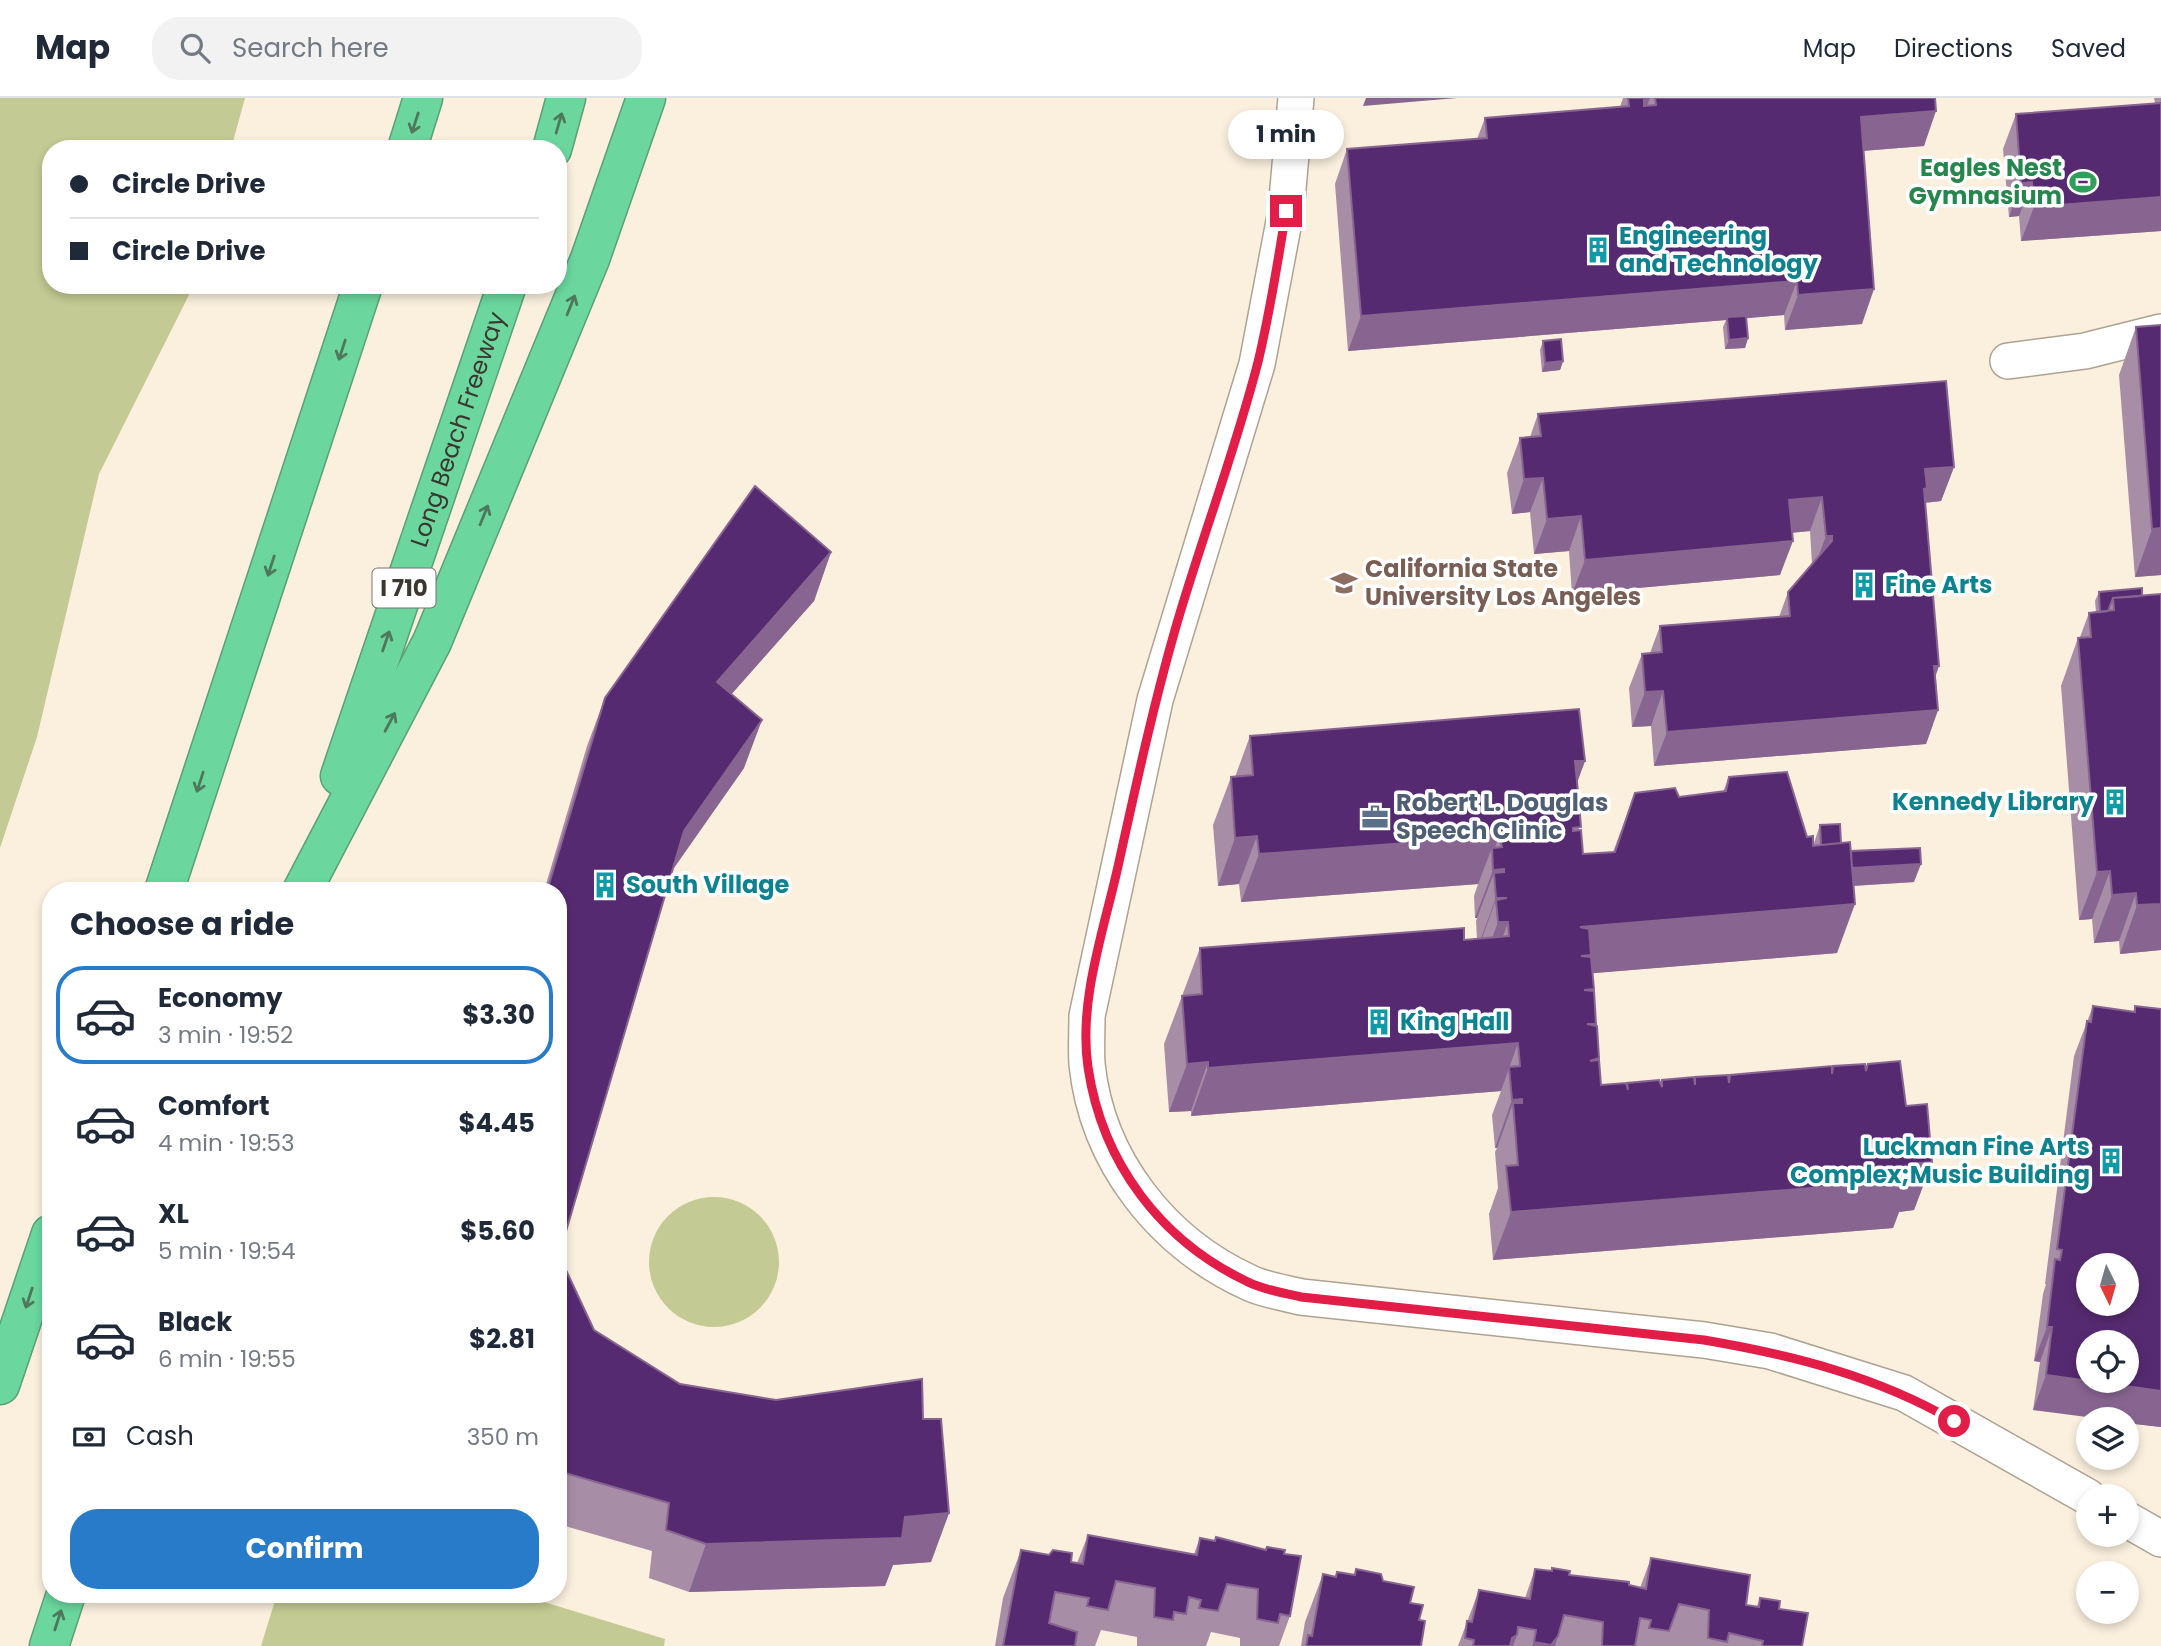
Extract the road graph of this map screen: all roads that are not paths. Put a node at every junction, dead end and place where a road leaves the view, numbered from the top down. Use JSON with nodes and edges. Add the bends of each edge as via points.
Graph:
{"nodes":[{"id":1,"x":423,"y":98,"type":"edge"},
{"id":2,"x":566,"y":98,"type":"edge"},
{"id":3,"x":646,"y":98,"type":"edge"},
{"id":4,"x":1296,"y":98,"type":"edge"},
{"id":5,"x":410,"y":140,"type":"edge"},
{"id":6,"x":554,"y":140,"type":"edge"},
{"id":7,"x":360,"y":294,"type":"edge"},
{"id":8,"x":505,"y":294,"type":"edge"},
{"id":9,"x":2161,"y":332,"type":"edge"},
{"id":10,"x":2008,"y":361,"type":"dead end"},
{"id":11,"x":167,"y":882,"type":"edge"},
{"id":12,"x":304,"y":882,"type":"edge"},
{"id":13,"x":306,"y":882,"type":"edge"},
{"id":14,"x":42,"y":1261,"type":"edge"},
{"id":15,"x":0,"y":1385,"type":"edge"},
{"id":16,"x":2076,"y":1490,"type":"edge"},
{"id":17,"x":2139,"y":1526,"type":"edge"},
{"id":18,"x":2161,"y":1539,"type":"edge"},
{"id":19,"x":63,"y":1603,"type":"edge"},
{"id":20,"x":49,"y":1646,"type":"edge"}],
"edges":[{"from":1,"to":5,"type":"highway","one_way":true},
{"from":6,"to":2,"type":"highway","one_way":true},
{"from":13,"to":3,"type":"highway","one_way":true,"via":[[432,642],[590,259]]},
{"from":4,"to":16,"type":"street","via":[[1286,211],[1257,364],[1155,700],[1087,1016],[1087,1064],[1110,1148],[1134,1190],[1170,1230],[1204,1258],[1251,1284],[1301,1297],[1770,1351],[1904,1393]]},
{"from":7,"to":11,"type":"highway","one_way":true},
{"from":12,"to":8,"type":"highway","name":"Long Beach Freeway","number":"I 710","one_way":true},
{"from":9,"to":10,"type":"street","via":[[2085,351]]},
{"from":14,"to":15,"type":"highway","one_way":true},
{"from":17,"to":18,"type":"street"},
{"from":20,"to":19,"type":"highway","one_way":true}]}
